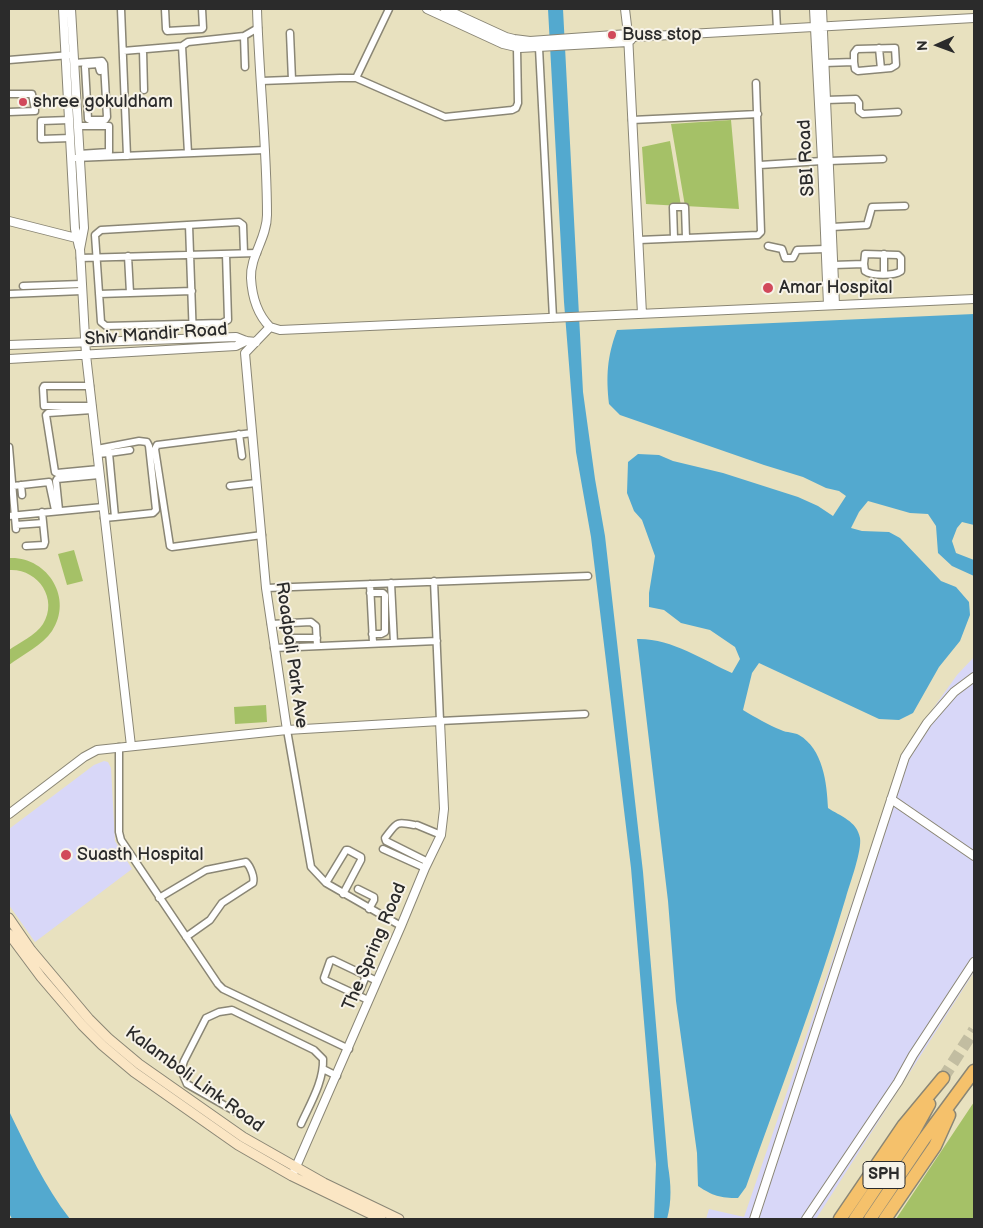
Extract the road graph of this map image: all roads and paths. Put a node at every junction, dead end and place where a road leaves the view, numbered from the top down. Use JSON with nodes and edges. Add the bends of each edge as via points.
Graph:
{"nodes":[{"id":1,"x":63,"y":9,"type":"edge"},
{"id":2,"x":71,"y":9,"type":"edge"},
{"id":3,"x":121,"y":9,"type":"edge"},
{"id":4,"x":165,"y":9,"type":"edge"},
{"id":5,"x":202,"y":9,"type":"edge"},
{"id":6,"x":257,"y":9,"type":"edge"},
{"id":7,"x":389,"y":9,"type":"edge"},
{"id":8,"x":427,"y":9,"type":"edge"},
{"id":9,"x":445,"y":9,"type":"edge"},
{"id":10,"x":625,"y":9,"type":"edge"},
{"id":11,"x":776,"y":9,"type":"edge"},
{"id":12,"x":814,"y":9,"type":"edge"},
{"id":13,"x":822,"y":9,"type":"edge"},
{"id":14,"x":974,"y":9,"type":"edge"},
{"id":15,"x":974,"y":14,"type":"edge"},
{"id":16,"x":974,"y":18,"type":"edge"},
{"id":17,"x":819,"y":27,"type":"junction"},
{"id":18,"x":258,"y":28,"type":"junction"},
{"id":19,"x":777,"y":29,"type":"junction"},
{"id":20,"x":290,"y":33,"type":"dead end"},
{"id":21,"x":244,"y":36,"type":"junction"},
{"id":22,"x":630,"y":38,"type":"junction"},
{"id":23,"x":527,"y":45,"type":"junction"},
{"id":24,"x":542,"y":45,"type":"junction"},
{"id":25,"x":182,"y":46,"type":"junction"},
{"id":26,"x":517,"y":48,"type":"junction"},
{"id":27,"x":879,"y":48,"type":"junction"},
{"id":28,"x":143,"y":50,"type":"junction"},
{"id":29,"x":123,"y":51,"type":"junction"},
{"id":30,"x":71,"y":58,"type":"junction"},
{"id":31,"x":9,"y":60,"type":"edge"},
{"id":32,"x":854,"y":62,"type":"junction"},
{"id":33,"x":824,"y":63,"type":"junction"},
{"id":34,"x":245,"y":67,"type":"dead end"},
{"id":35,"x":881,"y":69,"type":"junction"},
{"id":36,"x":100,"y":71,"type":"dead end"},
{"id":37,"x":356,"y":78,"type":"junction"},
{"id":38,"x":292,"y":80,"type":"junction"},
{"id":39,"x":261,"y":82,"type":"junction"},
{"id":40,"x":756,"y":83,"type":"dead end"},
{"id":41,"x":144,"y":90,"type":"dead end"},
{"id":42,"x":9,"y":94,"type":"edge"},
{"id":43,"x":826,"y":100,"type":"junction"},
{"id":44,"x":9,"y":112,"type":"edge"},
{"id":45,"x":898,"y":112,"type":"dead end"},
{"id":46,"x":758,"y":114,"type":"junction"},
{"id":47,"x":70,"y":120,"type":"junction"},
{"id":48,"x":632,"y":120,"type":"junction"},
{"id":49,"x":77,"y":126,"type":"junction"},
{"id":50,"x":71,"y":138,"type":"junction"},
{"id":51,"x":265,"y":150,"type":"junction"},
{"id":52,"x":188,"y":153,"type":"junction"},
{"id":53,"x":127,"y":156,"type":"junction"},
{"id":54,"x":77,"y":157,"type":"junction"},
{"id":55,"x":883,"y":159,"type":"dead end"},
{"id":56,"x":825,"y":161,"type":"junction"},
{"id":57,"x":760,"y":166,"type":"junction"},
{"id":58,"x":905,"y":206,"type":"dead end"},
{"id":59,"x":9,"y":221,"type":"edge"},
{"id":60,"x":189,"y":225,"type":"junction"},
{"id":61,"x":832,"y":227,"type":"junction"},
{"id":62,"x":674,"y":229,"type":"junction"},
{"id":63,"x":686,"y":229,"type":"junction"},
{"id":64,"x":674,"y":238,"type":"junction"},
{"id":65,"x":686,"y":238,"type":"junction"},
{"id":66,"x":79,"y":239,"type":"junction"},
{"id":67,"x":639,"y":240,"type":"junction"},
{"id":68,"x":768,"y":246,"type":"dead end"},
{"id":69,"x":825,"y":249,"type":"junction"},
{"id":70,"x":244,"y":253,"type":"junction"},
{"id":71,"x":257,"y":253,"type":"junction"},
{"id":72,"x":226,"y":254,"type":"junction"},
{"id":73,"x":884,"y":254,"type":"junction"},
{"id":74,"x":190,"y":255,"type":"junction"},
{"id":75,"x":128,"y":256,"type":"junction"},
{"id":76,"x":97,"y":257,"type":"junction"},
{"id":77,"x":80,"y":258,"type":"junction"},
{"id":78,"x":864,"y":264,"type":"junction"},
{"id":79,"x":833,"y":265,"type":"junction"},
{"id":80,"x":884,"y":274,"type":"junction"},
{"id":81,"x":23,"y":286,"type":"dead end"},
{"id":82,"x":82,"y":288,"type":"junction"},
{"id":83,"x":192,"y":291,"type":"junction"},
{"id":84,"x":130,"y":293,"type":"junction"},
{"id":85,"x":9,"y":294,"type":"edge"},
{"id":86,"x":99,"y":294,"type":"junction"},
{"id":87,"x":974,"y":299,"type":"edge"},
{"id":88,"x":831,"y":305,"type":"junction"},
{"id":89,"x":642,"y":314,"type":"junction"},
{"id":90,"x":555,"y":318,"type":"junction"},
{"id":91,"x":193,"y":324,"type":"junction"},
{"id":92,"x":270,"y":327,"type":"junction"},
{"id":93,"x":193,"y":339,"type":"junction"},
{"id":94,"x":246,"y":341,"type":"junction"},
{"id":95,"x":85,"y":342,"type":"junction"},
{"id":96,"x":256,"y":342,"type":"junction"},
{"id":97,"x":9,"y":346,"type":"edge"},
{"id":98,"x":86,"y":355,"type":"junction"},
{"id":99,"x":9,"y":359,"type":"edge"},
{"id":100,"x":90,"y":386,"type":"junction"},
{"id":101,"x":92,"y":408,"type":"junction"},
{"id":102,"x":252,"y":432,"type":"junction"},
{"id":103,"x":239,"y":434,"type":"junction"},
{"id":104,"x":9,"y":447,"type":"edge"},
{"id":105,"x":108,"y":450,"type":"junction"},
{"id":106,"x":130,"y":450,"type":"dead end"},
{"id":107,"x":97,"y":452,"type":"junction"},
{"id":108,"x":9,"y":456,"type":"edge"},
{"id":109,"x":242,"y":456,"type":"dead end"},
{"id":110,"x":10,"y":469,"type":"edge"},
{"id":111,"x":99,"y":472,"type":"junction"},
{"id":112,"x":256,"y":483,"type":"junction"},
{"id":113,"x":17,"y":486,"type":"junction"},
{"id":114,"x":230,"y":486,"type":"dead end"},
{"id":115,"x":22,"y":494,"type":"dead end"},
{"id":116,"x":103,"y":507,"type":"junction"},
{"id":117,"x":57,"y":510,"type":"junction"},
{"id":118,"x":42,"y":512,"type":"junction"},
{"id":119,"x":12,"y":515,"type":"edge"},
{"id":120,"x":116,"y":517,"type":"junction"},
{"id":121,"x":104,"y":518,"type":"junction"},
{"id":122,"x":43,"y":523,"type":"junction"},
{"id":123,"x":262,"y":535,"type":"junction"},
{"id":124,"x":26,"y":546,"type":"dead end"},
{"id":125,"x":588,"y":576,"type":"dead end"},
{"id":126,"x":434,"y":581,"type":"junction"},
{"id":127,"x":391,"y":583,"type":"junction"},
{"id":128,"x":370,"y":584,"type":"junction"},
{"id":129,"x":266,"y":588,"type":"junction"},
{"id":130,"x":370,"y":594,"type":"junction"},
{"id":131,"x":286,"y":623,"type":"junction"},
{"id":132,"x":271,"y":624,"type":"junction"},
{"id":133,"x":372,"y":634,"type":"junction"},
{"id":134,"x":317,"y":638,"type":"junction"},
{"id":135,"x":437,"y":641,"type":"junction"},
{"id":136,"x":372,"y":643,"type":"junction"},
{"id":137,"x":394,"y":643,"type":"junction"},
{"id":138,"x":317,"y":646,"type":"junction"},
{"id":139,"x":274,"y":648,"type":"junction"},
{"id":140,"x":974,"y":677,"type":"edge"},
{"id":141,"x":585,"y":714,"type":"dead end"},
{"id":142,"x":440,"y":721,"type":"junction"},
{"id":143,"x":287,"y":730,"type":"junction"},
{"id":144,"x":131,"y":746,"type":"junction"},
{"id":145,"x":119,"y":747,"type":"junction"},
{"id":146,"x":891,"y":799,"type":"junction"},
{"id":147,"x":9,"y":814,"type":"edge"},
{"id":148,"x":441,"y":835,"type":"junction"},
{"id":149,"x":382,"y":849,"type":"dead end"},
{"id":150,"x":974,"y":856,"type":"edge"},
{"id":151,"x":426,"y":865,"type":"junction"},
{"id":152,"x":326,"y":883,"type":"junction"},
{"id":153,"x":343,"y":894,"type":"junction"},
{"id":154,"x":160,"y":898,"type":"junction"},
{"id":155,"x":352,"y":899,"type":"junction"},
{"id":156,"x":369,"y":909,"type":"junction"},
{"id":157,"x":9,"y":918,"type":"edge"},
{"id":158,"x":401,"y":926,"type":"junction"},
{"id":159,"x":9,"y":934,"type":"edge"},
{"id":160,"x":186,"y":937,"type":"junction"},
{"id":161,"x":974,"y":962,"type":"edge"},
{"id":162,"x":366,"y":976,"type":"junction"},
{"id":163,"x":377,"y":981,"type":"junction"},
{"id":164,"x":358,"y":995,"type":"junction"},
{"id":165,"x":368,"y":1000,"type":"junction"},
{"id":166,"x":348,"y":1049,"type":"junction"},
{"id":167,"x":323,"y":1069,"type":"junction"},
{"id":168,"x":974,"y":1071,"type":"edge"},
{"id":169,"x":337,"y":1076,"type":"junction"},
{"id":170,"x":960,"y":1090,"type":"junction"},
{"id":171,"x":312,"y":1100,"type":"junction"},
{"id":172,"x":324,"y":1105,"type":"junction"},
{"id":173,"x":252,"y":1121,"type":"dead end"},
{"id":174,"x":301,"y":1124,"type":"dead end"},
{"id":175,"x":919,"y":1135,"type":"junction"},
{"id":176,"x":294,"y":1172,"type":"junction"},
{"id":177,"x":381,"y":1219,"type":"edge"},
{"id":178,"x":399,"y":1219,"type":"edge"},
{"id":179,"x":754,"y":1219,"type":"edge"},
{"id":180,"x":806,"y":1219,"type":"edge"},
{"id":181,"x":840,"y":1219,"type":"edge"},
{"id":182,"x":855,"y":1219,"type":"edge"},
{"id":183,"x":870,"y":1219,"type":"edge"},
{"id":184,"x":885,"y":1219,"type":"edge"}],
"edges":[{"from":1,"to":30,"type":"street"},
{"from":2,"to":30,"type":"street"},
{"from":3,"to":29,"type":"street"},
{"from":4,"to":5,"type":"street","via":[[167,31],[202,29]]},
{"from":6,"to":18,"type":"street"},
{"from":7,"to":37,"type":"street"},
{"from":8,"to":26,"type":"street"},
{"from":9,"to":23,"type":"street"},
{"from":10,"to":22,"type":"street"},
{"from":11,"to":19,"type":"street"},
{"from":12,"to":17,"type":"street","name":"SBI Road"},
{"from":13,"to":17,"type":"street","name":"SBI Road"},
{"from":14,"to":15,"type":"street"},
{"from":16,"to":17,"type":"street"},
{"from":17,"to":19,"type":"street"},
{"from":17,"to":33,"type":"street","name":"SBI Road"},
{"from":17,"to":56,"type":"street","name":"SBI Road"},
{"from":18,"to":21,"type":"street"},
{"from":18,"to":39,"type":"street"},
{"from":19,"to":22,"type":"street"},
{"from":20,"to":38,"type":"street"},
{"from":21,"to":25,"type":"street","via":[[188,42]]},
{"from":21,"to":34,"type":"street"},
{"from":22,"to":24,"type":"street"},
{"from":22,"to":48,"type":"street"},
{"from":23,"to":24,"type":"street"},
{"from":23,"to":26,"type":"street"},
{"from":24,"to":90,"type":"street"},
{"from":25,"to":28,"type":"street"},
{"from":25,"to":52,"type":"street"},
{"from":26,"to":37,"type":"street","via":[[518,103],[512,110],[445,116]]},
{"from":27,"to":32,"type":"street","via":[[855,50]]},
{"from":27,"to":35,"type":"street"},
{"from":27,"to":35,"type":"street","via":[[892,47],[895,50],[896,65]]},
{"from":28,"to":29,"type":"street"},
{"from":28,"to":41,"type":"street"},
{"from":29,"to":53,"type":"street"},
{"from":30,"to":31,"type":"street"},
{"from":30,"to":36,"type":"street","via":[[102,61],[104,64],[106,118],[90,120],[86,65],[98,64]]},
{"from":30,"to":47,"type":"street"},
{"from":30,"to":49,"type":"street"},
{"from":32,"to":33,"type":"street"},
{"from":32,"to":35,"type":"street","via":[[858,71]]},
{"from":33,"to":43,"type":"street","name":"SBI Road"},
{"from":37,"to":38,"type":"street"},
{"from":38,"to":39,"type":"street"},
{"from":39,"to":51,"type":"street"},
{"from":40,"to":46,"type":"street"},
{"from":42,"to":44,"type":"street","via":[[33,94],[35,110]]},
{"from":43,"to":45,"type":"street","via":[[856,99],[863,114]]},
{"from":43,"to":56,"type":"street","name":"SBI Road"},
{"from":46,"to":48,"type":"street"},
{"from":46,"to":57,"type":"street"},
{"from":47,"to":50,"type":"street"},
{"from":47,"to":50,"type":"street","via":[[41,120],[41,139]]},
{"from":48,"to":67,"type":"street"},
{"from":49,"to":54,"type":"street"},
{"from":49,"to":54,"type":"street","via":[[109,126],[109,152]]},
{"from":50,"to":54,"type":"street"},
{"from":51,"to":52,"type":"street"},
{"from":51,"to":71,"type":"street","via":[[267,218]]},
{"from":52,"to":53,"type":"street"},
{"from":53,"to":54,"type":"street"},
{"from":54,"to":66,"type":"street","via":[[84,228]]},
{"from":55,"to":56,"type":"street"},
{"from":56,"to":57,"type":"street"},
{"from":56,"to":61,"type":"street","name":"SBI Road"},
{"from":56,"to":69,"type":"street","name":"SBI Road"},
{"from":57,"to":65,"type":"street","via":[[761,232],[758,235]]},
{"from":58,"to":61,"type":"street","via":[[872,207],[867,225]]},
{"from":59,"to":66,"type":"street"},
{"from":60,"to":70,"type":"street","via":[[239,222],[243,225]]},
{"from":60,"to":74,"type":"street"},
{"from":60,"to":76,"type":"street","via":[[101,230],[95,234]]},
{"from":61,"to":79,"type":"street","name":"SBI Road"},
{"from":62,"to":63,"type":"street"},
{"from":62,"to":63,"type":"street","via":[[673,207],[685,207]]},
{"from":62,"to":64,"type":"street"},
{"from":63,"to":65,"type":"street"},
{"from":64,"to":65,"type":"street"},
{"from":64,"to":67,"type":"street"},
{"from":66,"to":77,"type":"street"},
{"from":67,"to":89,"type":"street"},
{"from":68,"to":69,"type":"street","via":[[782,249],[787,259],[792,258],[797,250]]},
{"from":69,"to":88,"type":"street","name":"SBI Road"},
{"from":70,"to":71,"type":"street"},
{"from":70,"to":72,"type":"street"},
{"from":71,"to":92,"type":"street","via":[[252,268],[253,293],[262,317]]},
{"from":72,"to":74,"type":"street"},
{"from":72,"to":91,"type":"street","via":[[228,320]]},
{"from":73,"to":78,"type":"street","via":[[865,254]]},
{"from":73,"to":80,"type":"street"},
{"from":73,"to":80,"type":"street","via":[[900,256],[901,271]]},
{"from":74,"to":75,"type":"street"},
{"from":74,"to":83,"type":"street"},
{"from":75,"to":76,"type":"street"},
{"from":75,"to":84,"type":"street"},
{"from":76,"to":77,"type":"street"},
{"from":76,"to":86,"type":"street"},
{"from":77,"to":82,"type":"street"},
{"from":78,"to":79,"type":"street"},
{"from":78,"to":80,"type":"street","via":[[866,273]]},
{"from":79,"to":88,"type":"street","name":"SBI Road"},
{"from":81,"to":82,"type":"street"},
{"from":82,"to":85,"type":"street"},
{"from":82,"to":95,"type":"street"},
{"from":83,"to":84,"type":"street"},
{"from":83,"to":91,"type":"street"},
{"from":84,"to":86,"type":"street"},
{"from":86,"to":91,"type":"street","via":[[101,322],[106,326]]},
{"from":87,"to":88,"type":"street"},
{"from":88,"to":89,"type":"street"},
{"from":89,"to":90,"type":"street"},
{"from":90,"to":92,"type":"street","via":[[280,330]]},
{"from":91,"to":93,"type":"street"},
{"from":92,"to":96,"type":"street"},
{"from":93,"to":94,"type":"street","name":"Shiv Mandir Road","via":[[236,337]]},
{"from":93,"to":95,"type":"street","name":"Shiv Mandir Road"},
{"from":94,"to":96,"type":"street"},
{"from":94,"to":98,"type":"street","name":"Shiv Mandir Road","via":[[236,346]]},
{"from":95,"to":97,"type":"street","name":"Shiv Mandir Road"},
{"from":95,"to":98,"type":"street"},
{"from":96,"to":102,"type":"street","name":"Roadpali Park Ave","via":[[245,353]]},
{"from":98,"to":99,"type":"street","name":"Shiv Mandir Road"},
{"from":98,"to":100,"type":"street"},
{"from":100,"to":101,"type":"street"},
{"from":100,"to":101,"type":"street","via":[[44,386],[44,406]]},
{"from":101,"to":107,"type":"street"},
{"from":101,"to":111,"type":"street","via":[[46,415],[54,472]]},
{"from":102,"to":103,"type":"street"},
{"from":102,"to":112,"type":"street","name":"Roadpali Park Ave"},
{"from":103,"to":109,"type":"street"},
{"from":103,"to":123,"type":"street","via":[[157,445],[170,546]]},
{"from":104,"to":108,"type":"street"},
{"from":105,"to":106,"type":"street"},
{"from":105,"to":107,"type":"street"},
{"from":105,"to":120,"type":"street"},
{"from":105,"to":120,"type":"street","via":[[139,441],[150,446],[156,507],[153,512]]},
{"from":107,"to":111,"type":"street"},
{"from":108,"to":110,"type":"street"},
{"from":110,"to":113,"type":"street"},
{"from":111,"to":116,"type":"street"},
{"from":111,"to":117,"type":"street","via":[[58,478]]},
{"from":112,"to":114,"type":"street"},
{"from":112,"to":123,"type":"street","name":"Roadpali Park Ave"},
{"from":113,"to":115,"type":"street"},
{"from":113,"to":117,"type":"street","via":[[50,483]]},
{"from":113,"to":119,"type":"street"},
{"from":116,"to":117,"type":"street"},
{"from":116,"to":121,"type":"street"},
{"from":117,"to":118,"type":"street"},
{"from":118,"to":119,"type":"street"},
{"from":118,"to":122,"type":"street"},
{"from":119,"to":122,"type":"street","via":[[16,527]]},
{"from":120,"to":121,"type":"street"},
{"from":121,"to":144,"type":"street"},
{"from":122,"to":124,"type":"street","via":[[44,545]]},
{"from":123,"to":129,"type":"street","name":"Roadpali Park Ave"},
{"from":125,"to":126,"type":"street"},
{"from":126,"to":127,"type":"street"},
{"from":126,"to":135,"type":"street"},
{"from":127,"to":128,"type":"street"},
{"from":127,"to":137,"type":"street"},
{"from":128,"to":129,"type":"street"},
{"from":128,"to":130,"type":"street"},
{"from":129,"to":132,"type":"street","name":"Roadpali Park Ave"},
{"from":130,"to":133,"type":"street"},
{"from":130,"to":133,"type":"street","via":[[385,595],[385,632]]},
{"from":131,"to":132,"type":"street"},
{"from":131,"to":134,"type":"street","via":[[289,638]]},
{"from":131,"to":134,"type":"street","via":[[311,622],[316,626]]},
{"from":132,"to":139,"type":"street","name":"Roadpali Park Ave"},
{"from":133,"to":136,"type":"street"},
{"from":134,"to":138,"type":"street"},
{"from":135,"to":137,"type":"street"},
{"from":135,"to":142,"type":"street"},
{"from":136,"to":137,"type":"street"},
{"from":136,"to":138,"type":"street"},
{"from":138,"to":139,"type":"street"},
{"from":139,"to":143,"type":"street","name":"Roadpali Park Ave"},
{"from":140,"to":146,"type":"street","via":[[954,692],[927,723],[904,757]]},
{"from":141,"to":142,"type":"street"},
{"from":142,"to":143,"type":"street"},
{"from":142,"to":148,"type":"street","name":"The Spring Road","via":[[444,809]]},
{"from":143,"to":144,"type":"street"},
{"from":143,"to":152,"type":"street","name":"Roadpali Park Ave","via":[[311,867]]},
{"from":144,"to":145,"type":"street"},
{"from":145,"to":147,"type":"street","via":[[97,750],[84,757]]},
{"from":145,"to":154,"type":"street","via":[[121,840]]},
{"from":146,"to":150,"type":"street"},
{"from":146,"to":179,"type":"street"},
{"from":148,"to":151,"type":"street","name":"The Spring Road"},
{"from":148,"to":151,"type":"street","via":[[400,822],[385,838]]},
{"from":149,"to":151,"type":"street"},
{"from":151,"to":158,"type":"street","name":"The Spring Road"},
{"from":152,"to":153,"type":"street","name":"Roadpali Park Ave"},
{"from":152,"to":153,"type":"street","via":[[346,850],[361,857]]},
{"from":153,"to":155,"type":"street","name":"Roadpali Park Ave"},
{"from":154,"to":160,"type":"street"},
{"from":154,"to":160,"type":"street","via":[[206,870],[246,862],[249,865],[253,883],[222,904],[210,920]]},
{"from":155,"to":156,"type":"street","name":"Roadpali Park Ave"},
{"from":155,"to":156,"type":"street","via":[[359,887],[374,897]]},
{"from":156,"to":158,"type":"street","name":"Roadpali Park Ave"},
{"from":157,"to":176,"type":"main road","name":"Kalamboli Link Road","via":[[89,1019],[121,1050]]},
{"from":158,"to":163,"type":"street","name":"The Spring Road"},
{"from":159,"to":176,"type":"main road","name":"Kalamboli Link Road","via":[[82,1025],[115,1057],[214,1130]]},
{"from":160,"to":166,"type":"street","via":[[223,989]]},
{"from":161,"to":180,"type":"street"},
{"from":162,"to":163,"type":"street"},
{"from":162,"to":164,"type":"street"},
{"from":162,"to":164,"type":"street","via":[[333,960],[330,962],[325,980]]},
{"from":163,"to":165,"type":"street","name":"The Spring Road"},
{"from":164,"to":165,"type":"street"},
{"from":165,"to":166,"type":"street","name":"The Spring Road"},
{"from":166,"to":169,"type":"street","name":"The Spring Road"},
{"from":167,"to":169,"type":"street"},
{"from":167,"to":171,"type":"street"},
{"from":167,"to":173,"type":"street","via":[[323,1060],[314,1050],[232,1010],[206,1018],[181,1070],[187,1084]]},
{"from":168,"to":170,"type":"highway","number":"SPH"},
{"from":169,"to":172,"type":"street","name":"The Spring Road"},
{"from":170,"to":175,"type":"highway","number":"SPH"},
{"from":170,"to":184,"type":"highway","via":[[934,1146]]},
{"from":171,"to":172,"type":"street"},
{"from":171,"to":174,"type":"street"},
{"from":172,"to":176,"type":"street","name":"The Spring Road"},
{"from":175,"to":181,"type":"highway","number":"SPH","via":[[943,1078],[904,1125]]},
{"from":175,"to":182,"type":"highway","number":"SPH"},
{"from":175,"to":183,"type":"highway","number":"SPH"},
{"from":176,"to":177,"type":"main road","name":"Kalamboli Link Road"},
{"from":176,"to":178,"type":"main road","name":"Kalamboli Link Road"}]}
